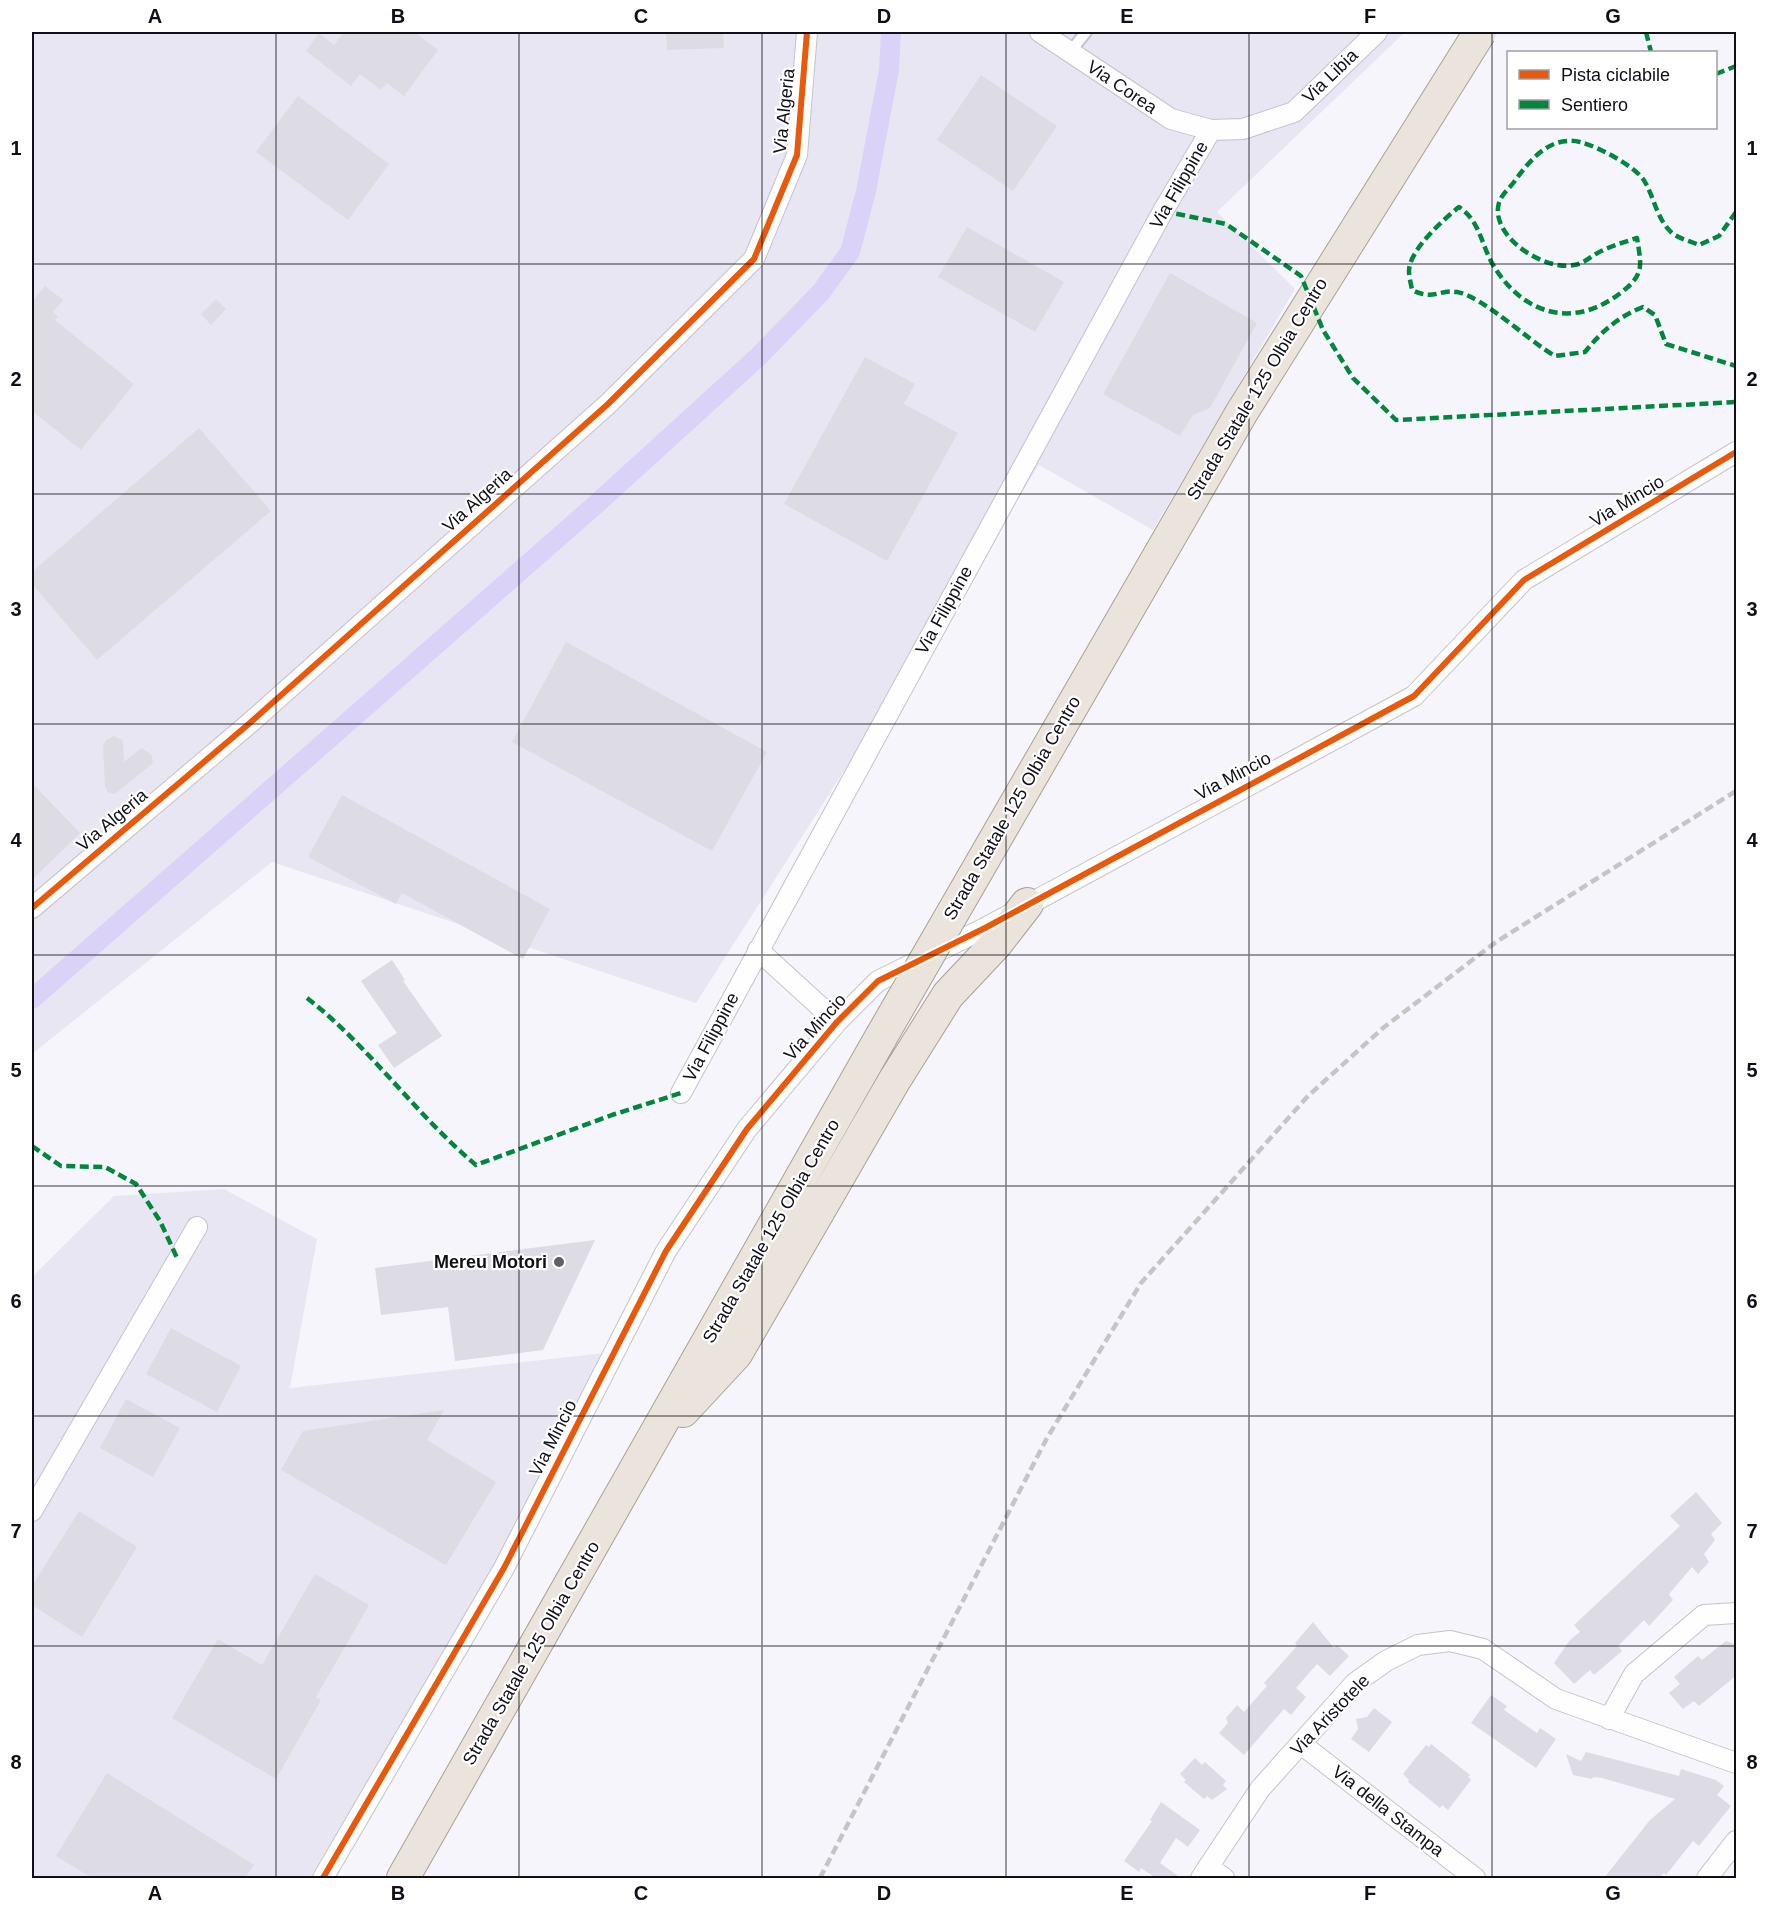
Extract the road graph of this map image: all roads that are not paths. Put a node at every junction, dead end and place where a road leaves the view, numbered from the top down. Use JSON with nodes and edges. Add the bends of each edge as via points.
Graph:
{"nodes":[{"id":1,"x":807,"y":32,"type":"edge"},
{"id":2,"x":1040,"y":32,"type":"edge"},
{"id":3,"x":1086,"y":32,"type":"edge"},
{"id":4,"x":1377,"y":32,"type":"edge"},
{"id":5,"x":1480,"y":32,"type":"edge"},
{"id":6,"x":1071,"y":52,"type":"junction"},
{"id":7,"x":1211,"y":130,"type":"junction"},
{"id":8,"x":1737,"y":452,"type":"edge"},
{"id":9,"x":1027,"y":904,"type":"junction"},
{"id":10,"x":32,"y":908,"type":"edge"},
{"id":11,"x":758,"y":950,"type":"junction"},
{"id":12,"x":837,"y":1023,"type":"junction"},
{"id":13,"x":681,"y":1093,"type":"dead end"},
{"id":14,"x":197,"y":1227,"type":"dead end"},
{"id":15,"x":646,"y":1452,"type":"junction"},
{"id":16,"x":32,"y":1511,"type":"edge"},
{"id":17,"x":1737,"y":1613,"type":"edge"},
{"id":18,"x":1609,"y":1719,"type":"junction"},
{"id":19,"x":1301,"y":1744,"type":"junction"},
{"id":20,"x":1737,"y":1762,"type":"edge"},
{"id":21,"x":1737,"y":1841,"type":"edge"},
{"id":22,"x":1205,"y":1873,"type":"edge"},
{"id":23,"x":323,"y":1878,"type":"edge"},
{"id":24,"x":403,"y":1878,"type":"edge"},
{"id":25,"x":1224,"y":1878,"type":"edge"},
{"id":26,"x":1475,"y":1878,"type":"edge"},
{"id":27,"x":1707,"y":1878,"type":"edge"}],
"edges":[{"from":1,"to":10,"type":"street","name":"Via Algeria","via":[[797,155],[754,259],[608,404],[251,722]]},
{"from":2,"to":6,"type":"street","name":"Via Corea"},
{"from":3,"to":6,"type":"lane"},
{"from":4,"to":7,"type":"street","name":"Via Libia","via":[[1294,112],[1243,129]]},
{"from":5,"to":15,"type":"main road","name":"Strada Statale 125 Olbia Centro","bridge":true,"via":[[1242,412]]},
{"from":6,"to":7,"type":"street","name":"Via Corea","via":[[1171,119]]},
{"from":7,"to":11,"type":"street","name":"Via Filippine"},
{"from":8,"to":9,"type":"street","name":"Via Mincio","via":[[1524,580],[1414,696]]},
{"from":9,"to":12,"type":"street","name":"Via Mincio","via":[[878,981]]},
{"from":9,"to":15,"type":"main road","via":[[948,995],[736,1354]]},
{"from":11,"to":12,"type":"street"},
{"from":11,"to":13,"type":"street","name":"Via Filippine"},
{"from":12,"to":23,"type":"street","name":"Via Mincio","via":[[747,1130],[666,1251],[504,1568]]},
{"from":14,"to":16,"type":"street"},
{"from":15,"to":24,"type":"main road","name":"Strada Statale 125 Olbia Centro"},
{"from":17,"to":18,"type":"street","via":[[1704,1615],[1634,1674]]},
{"from":18,"to":19,"type":"street","name":"Via Aristotele","via":[[1556,1699],[1483,1649],[1450,1641],[1418,1645],[1386,1661],[1355,1683]]},
{"from":18,"to":20,"type":"street","name":"Via Aristotele"},
{"from":19,"to":22,"type":"street","name":"Via Aristotele","via":[[1260,1789]]},
{"from":19,"to":26,"type":"street","name":"Via della Stampa"},
{"from":21,"to":27,"type":"street"},
{"from":22,"to":25,"type":"street"}]}
